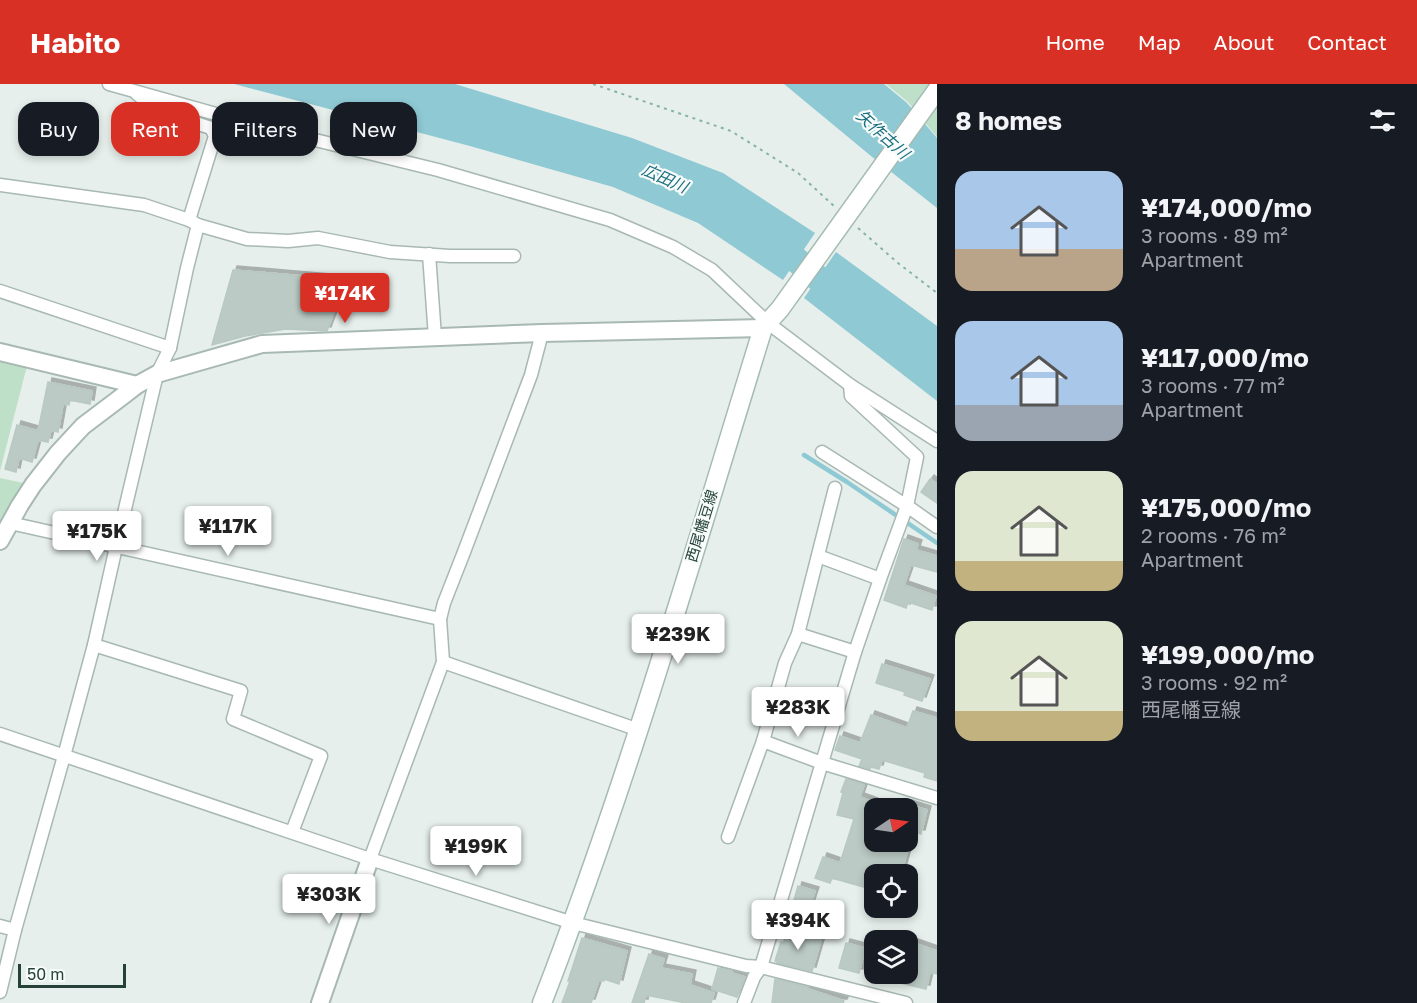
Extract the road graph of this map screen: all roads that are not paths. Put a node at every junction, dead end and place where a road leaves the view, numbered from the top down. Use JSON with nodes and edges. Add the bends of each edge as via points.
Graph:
{"nodes":[{"id":1,"x":109,"y":84,"type":"edge"},
{"id":2,"x":937,"y":90,"type":"edge"},
{"id":3,"x":134,"y":91,"type":"junction"},
{"id":4,"x":0,"y":185,"type":"edge"},
{"id":5,"x":193,"y":223,"type":"junction"},
{"id":6,"x":429,"y":255,"type":"junction"},
{"id":7,"x":514,"y":256,"type":"dead end"},
{"id":8,"x":0,"y":291,"type":"edge"},
{"id":9,"x":765,"y":326,"type":"junction"},
{"id":10,"x":542,"y":333,"type":"junction"},
{"id":11,"x":435,"y":337,"type":"junction"},
{"id":12,"x":170,"y":348,"type":"junction"},
{"id":13,"x":0,"y":352,"type":"edge"},
{"id":14,"x":157,"y":374,"type":"junction"},
{"id":15,"x":137,"y":385,"type":"junction"},
{"id":16,"x":850,"y":385,"type":"junction"},
{"id":17,"x":937,"y":441,"type":"edge"},
{"id":18,"x":822,"y":452,"type":"dead end"},
{"id":19,"x":835,"y":488,"type":"dead end"},
{"id":20,"x":905,"y":510,"type":"junction"},
{"id":21,"x":10,"y":523,"type":"junction"},
{"id":22,"x":937,"y":527,"type":"edge"},
{"id":23,"x":0,"y":541,"type":"edge"},
{"id":24,"x":116,"y":547,"type":"junction"},
{"id":25,"x":818,"y":556,"type":"junction"},
{"id":26,"x":880,"y":579,"type":"junction"},
{"id":27,"x":440,"y":619,"type":"junction"},
{"id":28,"x":798,"y":634,"type":"junction"},
{"id":29,"x":94,"y":645,"type":"junction"},
{"id":30,"x":855,"y":652,"type":"junction"},
{"id":31,"x":443,"y":662,"type":"junction"},
{"id":32,"x":639,"y":730,"type":"junction"},
{"id":33,"x":0,"y":734,"type":"edge"},
{"id":34,"x":763,"y":741,"type":"junction"},
{"id":35,"x":64,"y":756,"type":"junction"},
{"id":36,"x":822,"y":763,"type":"junction"},
{"id":37,"x":937,"y":798,"type":"edge"},
{"id":38,"x":292,"y":832,"type":"junction"},
{"id":39,"x":728,"y":837,"type":"dead end"},
{"id":40,"x":370,"y":859,"type":"junction"},
{"id":41,"x":573,"y":923,"type":"junction"},
{"id":42,"x":0,"y":926,"type":"edge"},
{"id":43,"x":15,"y":930,"type":"junction"},
{"id":44,"x":761,"y":967,"type":"junction"},
{"id":45,"x":0,"y":992,"type":"edge"},
{"id":46,"x":320,"y":1003,"type":"edge"},
{"id":47,"x":542,"y":1003,"type":"edge"},
{"id":48,"x":744,"y":1003,"type":"edge"},
{"id":49,"x":906,"y":1003,"type":"edge"}],
"edges":[{"from":1,"to":3,"type":"street"},
{"from":2,"to":9,"type":"main road","name":"西尾幡豆線"},
{"from":3,"to":5,"type":"street","via":[[158,111],[211,129],[215,136]]},
{"from":3,"to":9,"type":"street","via":[[262,128],[438,170],[610,220],[673,247],[712,270]]},
{"from":4,"to":5,"type":"street","via":[[144,205]]},
{"from":5,"to":6,"type":"street","via":[[247,238],[318,238]]},
{"from":5,"to":12,"type":"street"},
{"from":6,"to":7,"type":"street"},
{"from":6,"to":11,"type":"street"},
{"from":8,"to":12,"type":"street"},
{"from":9,"to":10,"type":"street"},
{"from":9,"to":16,"type":"street"},
{"from":9,"to":32,"type":"main road","name":"西尾幡豆線"},
{"from":10,"to":11,"type":"street"},
{"from":10,"to":27,"type":"street","via":[[531,375]]},
{"from":11,"to":14,"type":"street","via":[[262,344]]},
{"from":12,"to":14,"type":"street"},
{"from":13,"to":15,"type":"street"},
{"from":14,"to":15,"type":"street"},
{"from":14,"to":24,"type":"street"},
{"from":15,"to":21,"type":"street","via":[[83,426],[58,453]]},
{"from":16,"to":17,"type":"street"},
{"from":16,"to":20,"type":"street","via":[[851,396],[917,457]]},
{"from":18,"to":20,"type":"street"},
{"from":19,"to":25,"type":"street"},
{"from":20,"to":22,"type":"street"},
{"from":20,"to":26,"type":"street"},
{"from":21,"to":23,"type":"street"},
{"from":21,"to":24,"type":"street"},
{"from":24,"to":27,"type":"street"},
{"from":24,"to":29,"type":"street"},
{"from":25,"to":26,"type":"street"},
{"from":25,"to":28,"type":"street"},
{"from":26,"to":30,"type":"street"},
{"from":27,"to":31,"type":"street"},
{"from":28,"to":30,"type":"street"},
{"from":28,"to":34,"type":"street","via":[[785,663]]},
{"from":29,"to":35,"type":"street"},
{"from":29,"to":38,"type":"street","via":[[241,691],[233,719],[321,756]]},
{"from":30,"to":36,"type":"street"},
{"from":31,"to":32,"type":"street"},
{"from":31,"to":40,"type":"street"},
{"from":32,"to":41,"type":"main road","name":"西尾幡豆線"},
{"from":33,"to":35,"type":"street"},
{"from":34,"to":36,"type":"street"},
{"from":34,"to":39,"type":"street"},
{"from":35,"to":38,"type":"street"},
{"from":35,"to":43,"type":"street"},
{"from":36,"to":37,"type":"street"},
{"from":36,"to":44,"type":"street"},
{"from":38,"to":40,"type":"street"},
{"from":40,"to":41,"type":"street"},
{"from":40,"to":46,"type":"street"},
{"from":41,"to":44,"type":"street"},
{"from":41,"to":47,"type":"main road","name":"西尾幡豆線"},
{"from":42,"to":43,"type":"street"},
{"from":43,"to":45,"type":"street"},
{"from":44,"to":48,"type":"street"},
{"from":44,"to":49,"type":"street"}]}
